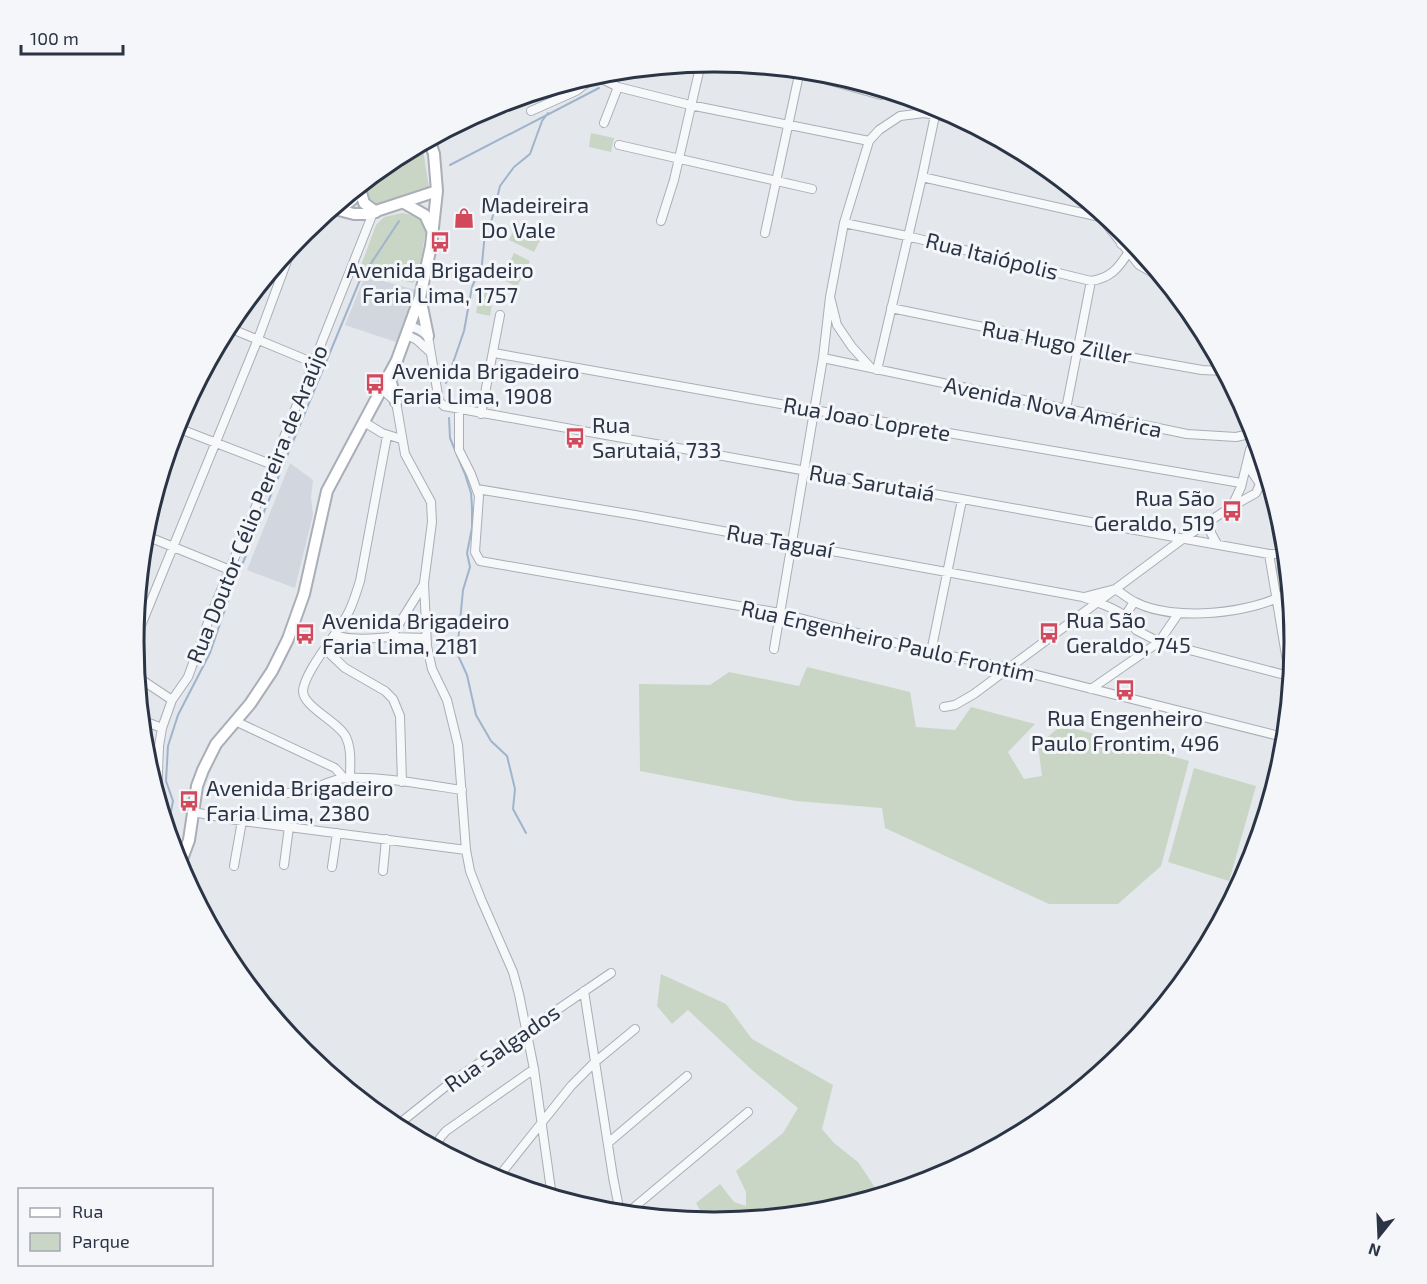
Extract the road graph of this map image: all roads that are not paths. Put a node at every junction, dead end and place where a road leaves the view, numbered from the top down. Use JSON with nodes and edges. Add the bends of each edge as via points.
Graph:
{"nodes":[{"id":1,"x":699,"y":72,"type":"edge"},
{"id":2,"x":797,"y":79,"type":"edge"},
{"id":3,"x":608,"y":82,"type":"edge"},
{"id":4,"x":618,"y":87,"type":"junction"},
{"id":5,"x":580,"y":88,"type":"edge"},
{"id":6,"x":690,"y":105,"type":"junction"},
{"id":7,"x":531,"y":111,"type":"dead end"},
{"id":8,"x":926,"y":113,"type":"edge"},
{"id":9,"x":935,"y":116,"type":"edge"},
{"id":10,"x":604,"y":123,"type":"dead end"},
{"id":11,"x":787,"y":124,"type":"junction"},
{"id":12,"x":869,"y":141,"type":"junction"},
{"id":13,"x":435,"y":145,"type":"edge"},
{"id":14,"x":619,"y":145,"type":"dead end"},
{"id":15,"x":431,"y":146,"type":"edge"},
{"id":16,"x":434,"y":154,"type":"junction"},
{"id":17,"x":679,"y":158,"type":"junction"},
{"id":18,"x":922,"y":177,"type":"junction"},
{"id":19,"x":775,"y":180,"type":"junction"},
{"id":20,"x":812,"y":189,"type":"dead end"},
{"id":21,"x":436,"y":191,"type":"junction"},
{"id":22,"x":362,"y":194,"type":"edge"},
{"id":23,"x":404,"y":203,"type":"junction"},
{"id":24,"x":341,"y":210,"type":"edge"},
{"id":25,"x":374,"y":212,"type":"junction"},
{"id":26,"x":1093,"y":216,"type":"edge"},
{"id":27,"x":661,"y":221,"type":"dead end"},
{"id":28,"x":844,"y":223,"type":"junction"},
{"id":29,"x":765,"y":233,"type":"dead end"},
{"id":30,"x":433,"y":234,"type":"junction"},
{"id":31,"x":907,"y":236,"type":"junction"},
{"id":32,"x":1117,"y":239,"type":"edge"},
{"id":33,"x":1121,"y":244,"type":"joint"},
{"id":34,"x":1128,"y":253,"type":"junction"},
{"id":35,"x":285,"y":266,"type":"edge"},
{"id":36,"x":1143,"y":267,"type":"edge"},
{"id":37,"x":1091,"y":281,"type":"junction"},
{"id":38,"x":420,"y":297,"type":"junction"},
{"id":39,"x":830,"y":297,"type":"junction"},
{"id":40,"x":891,"y":308,"type":"junction"},
{"id":41,"x":500,"y":315,"type":"dead end"},
{"id":42,"x":236,"y":331,"type":"edge"},
{"id":43,"x":408,"y":331,"type":"junction"},
{"id":44,"x":428,"y":336,"type":"junction"},
{"id":45,"x":258,"y":339,"type":"junction"},
{"id":46,"x":1078,"y":346,"type":"junction"},
{"id":47,"x":429,"y":351,"type":"junction"},
{"id":48,"x":494,"y":352,"type":"junction"},
{"id":49,"x":823,"y":358,"type":"junction"},
{"id":50,"x":314,"y":363,"type":"junction"},
{"id":51,"x":874,"y":370,"type":"junction"},
{"id":52,"x":1214,"y":370,"type":"edge"},
{"id":53,"x":389,"y":375,"type":"junction"},
{"id":54,"x":382,"y":389,"type":"junction"},
{"id":55,"x":396,"y":402,"type":"junction"},
{"id":56,"x":1066,"y":409,"type":"junction"},
{"id":57,"x":459,"y":410,"type":"junction"},
{"id":58,"x":814,"y":410,"type":"junction"},
{"id":59,"x":481,"y":414,"type":"junction"},
{"id":60,"x":363,"y":422,"type":"junction"},
{"id":61,"x":185,"y":431,"type":"edge"},
{"id":62,"x":1244,"y":435,"type":"edge"},
{"id":63,"x":387,"y":436,"type":"junction"},
{"id":64,"x":1236,"y":437,"type":"junction"},
{"id":65,"x":401,"y":439,"type":"junction"},
{"id":66,"x":216,"y":443,"type":"junction"},
{"id":67,"x":1249,"y":454,"type":"junction"},
{"id":68,"x":273,"y":465,"type":"junction"},
{"id":69,"x":804,"y":471,"type":"junction"},
{"id":70,"x":1256,"y":477,"type":"junction"},
{"id":71,"x":1242,"y":483,"type":"junction"},
{"id":72,"x":1262,"y":487,"type":"edge"},
{"id":73,"x":477,"y":489,"type":"junction"},
{"id":74,"x":1259,"y":489,"type":"junction"},
{"id":75,"x":1252,"y":495,"type":"junction"},
{"id":76,"x":962,"y":500,"type":"junction"},
{"id":77,"x":1231,"y":507,"type":"junction"},
{"id":78,"x":1211,"y":521,"type":"junction"},
{"id":79,"x":1184,"y":538,"type":"junction"},
{"id":80,"x":153,"y":539,"type":"edge"},
{"id":81,"x":792,"y":543,"type":"junction"},
{"id":82,"x":1217,"y":544,"type":"junction"},
{"id":83,"x":174,"y":547,"type":"junction"},
{"id":84,"x":1269,"y":554,"type":"junction"},
{"id":85,"x":1277,"y":554,"type":"edge"},
{"id":86,"x":230,"y":570,"type":"junction"},
{"id":87,"x":947,"y":572,"type":"junction"},
{"id":88,"x":424,"y":583,"type":"junction"},
{"id":89,"x":1115,"y":589,"type":"junction"},
{"id":90,"x":1083,"y":597,"type":"junction"},
{"id":91,"x":1281,"y":597,"type":"edge"},
{"id":92,"x":1277,"y":600,"type":"junction"},
{"id":93,"x":1134,"y":602,"type":"junction"},
{"id":94,"x":1097,"y":603,"type":"junction"},
{"id":95,"x":780,"y":614,"type":"junction"},
{"id":96,"x":1178,"y":614,"type":"junction"},
{"id":97,"x":1125,"y":615,"type":"junction"},
{"id":98,"x":145,"y":617,"type":"edge"},
{"id":99,"x":334,"y":635,"type":"junction"},
{"id":100,"x":392,"y":637,"type":"junction"},
{"id":101,"x":426,"y":638,"type":"junction"},
{"id":102,"x":1284,"y":641,"type":"edge"},
{"id":103,"x":1159,"y":642,"type":"junction"},
{"id":104,"x":325,"y":649,"type":"junction"},
{"id":105,"x":774,"y":649,"type":"dead end"},
{"id":106,"x":931,"y":652,"type":"junction"},
{"id":107,"x":1009,"y":668,"type":"junction"},
{"id":108,"x":1282,"y":675,"type":"edge"},
{"id":109,"x":145,"y":682,"type":"edge"},
{"id":110,"x":1090,"y":688,"type":"junction"},
{"id":111,"x":172,"y":700,"type":"junction"},
{"id":112,"x":944,"y":707,"type":"dead end"},
{"id":113,"x":235,"y":721,"type":"junction"},
{"id":114,"x":149,"y":723,"type":"edge"},
{"id":115,"x":162,"y":728,"type":"junction"},
{"id":116,"x":1276,"y":734,"type":"edge"},
{"id":117,"x":158,"y":770,"type":"edge"},
{"id":118,"x":347,"y":778,"type":"junction"},
{"id":119,"x":402,"y":782,"type":"junction"},
{"id":120,"x":462,"y":790,"type":"junction"},
{"id":121,"x":255,"y":792,"type":"dead end"},
{"id":122,"x":193,"y":812,"type":"junction"},
{"id":123,"x":242,"y":821,"type":"junction"},
{"id":124,"x":289,"y":827,"type":"junction"},
{"id":125,"x":337,"y":833,"type":"junction"},
{"id":126,"x":386,"y":839,"type":"junction"},
{"id":127,"x":466,"y":850,"type":"junction"},
{"id":128,"x":184,"y":852,"type":"edge"},
{"id":129,"x":284,"y":865,"type":"dead end"},
{"id":130,"x":234,"y":866,"type":"dead end"},
{"id":131,"x":332,"y":867,"type":"dead end"},
{"id":132,"x":383,"y":871,"type":"dead end"},
{"id":133,"x":611,"y":973,"type":"dead end"},
{"id":134,"x":584,"y":991,"type":"junction"},
{"id":135,"x":527,"y":1029,"type":"junction"},
{"id":136,"x":635,"y":1029,"type":"dead end"},
{"id":137,"x":595,"y":1062,"type":"junction"},
{"id":138,"x":534,"y":1069,"type":"junction"},
{"id":139,"x":687,"y":1076,"type":"dead end"},
{"id":140,"x":748,"y":1112,"type":"dead end"},
{"id":141,"x":404,"y":1120,"type":"edge"},
{"id":142,"x":541,"y":1124,"type":"junction"},
{"id":143,"x":439,"y":1142,"type":"edge"},
{"id":144,"x":608,"y":1143,"type":"junction"},
{"id":145,"x":503,"y":1172,"type":"edge"},
{"id":146,"x":551,"y":1188,"type":"edge"},
{"id":147,"x":618,"y":1204,"type":"edge"},
{"id":148,"x":635,"y":1206,"type":"edge"}],
"edges":[{"from":1,"to":6,"type":"street"},
{"from":2,"to":11,"type":"street"},
{"from":3,"to":4,"type":"street"},
{"from":4,"to":6,"type":"street"},
{"from":4,"to":10,"type":"street"},
{"from":5,"to":7,"type":"street"},
{"from":6,"to":11,"type":"street"},
{"from":6,"to":17,"type":"street"},
{"from":8,"to":12,"type":"street","via":[[900,116]]},
{"from":9,"to":18,"type":"street"},
{"from":11,"to":12,"type":"street"},
{"from":11,"to":19,"type":"street"},
{"from":12,"to":28,"type":"street"},
{"from":13,"to":16,"type":"main road"},
{"from":14,"to":17,"type":"street"},
{"from":15,"to":16,"type":"main road"},
{"from":16,"to":21,"type":"main road"},
{"from":17,"to":19,"type":"street"},
{"from":17,"to":27,"type":"street"},
{"from":18,"to":26,"type":"street"},
{"from":18,"to":31,"type":"street"},
{"from":19,"to":20,"type":"street"},
{"from":19,"to":29,"type":"street"},
{"from":21,"to":23,"type":"main road"},
{"from":21,"to":30,"type":"main road"},
{"from":22,"to":25,"type":"main road","via":[[364,203]]},
{"from":23,"to":25,"type":"main road"},
{"from":23,"to":30,"type":"main road","via":[[425,215]]},
{"from":24,"to":25,"type":"main road"},
{"from":25,"to":50,"type":"street","name":"Rua Doutor Célio Pereira de Araújo"},
{"from":28,"to":31,"type":"street","name":"Rua Itaiópolis"},
{"from":28,"to":39,"type":"street"},
{"from":30,"to":38,"type":"main road"},
{"from":31,"to":37,"type":"street","name":"Rua Itaiópolis"},
{"from":31,"to":40,"type":"street"},
{"from":32,"to":33,"type":"street"},
{"from":33,"to":34,"type":"street"},
{"from":34,"to":36,"type":"street"},
{"from":34,"to":37,"type":"street","via":[[1114,273]]},
{"from":35,"to":45,"type":"street"},
{"from":37,"to":46,"type":"street"},
{"from":38,"to":43,"type":"main road"},
{"from":38,"to":44,"type":"main road"},
{"from":39,"to":49,"type":"street"},
{"from":39,"to":51,"type":"street","via":[[837,325]]},
{"from":40,"to":46,"type":"street","name":"Rua Hugo Ziller"},
{"from":40,"to":51,"type":"street"},
{"from":41,"to":48,"type":"street"},
{"from":42,"to":45,"type":"street"},
{"from":43,"to":44,"type":"street","via":[[420,330]]},
{"from":43,"to":47,"type":"street"},
{"from":43,"to":53,"type":"main road"},
{"from":44,"to":47,"type":"street"},
{"from":45,"to":50,"type":"street"},
{"from":45,"to":66,"type":"street"},
{"from":46,"to":52,"type":"street","name":"Rua Hugo Ziller"},
{"from":46,"to":56,"type":"street"},
{"from":47,"to":57,"type":"street","via":[[441,403]]},
{"from":48,"to":58,"type":"street","name":"Rua Joao Loprete"},
{"from":48,"to":59,"type":"street"},
{"from":49,"to":51,"type":"street","name":"Avenida Nova América"},
{"from":49,"to":58,"type":"street"},
{"from":50,"to":68,"type":"street","name":"Rua Doutor Célio Pereira de Araújo"},
{"from":51,"to":56,"type":"street","name":"Avenida Nova América"},
{"from":53,"to":54,"type":"main road"},
{"from":53,"to":55,"type":"main road"},
{"from":54,"to":55,"type":"street"},
{"from":54,"to":60,"type":"main road"},
{"from":55,"to":65,"type":"street"},
{"from":56,"to":64,"type":"street","name":"Avenida Nova América","via":[[1187,435]]},
{"from":57,"to":59,"type":"street","name":"Rua Sarutaiá"},
{"from":57,"to":73,"type":"street","via":[[459,450]]},
{"from":58,"to":69,"type":"street"},
{"from":58,"to":71,"type":"street","name":"Rua Joao Loprete"},
{"from":59,"to":69,"type":"street","name":"Rua Sarutaiá"},
{"from":60,"to":63,"type":"street"},
{"from":60,"to":113,"type":"main road","via":[[327,491],[304,594],[288,639],[272,671]]},
{"from":61,"to":66,"type":"street"},
{"from":62,"to":64,"type":"street","name":"Avenida Nova América"},
{"from":63,"to":65,"type":"street"},
{"from":63,"to":99,"type":"street","via":[[360,581]]},
{"from":64,"to":67,"type":"street","via":[[1245,442]]},
{"from":65,"to":88,"type":"street","via":[[408,462],[430,496],[432,506]]},
{"from":66,"to":68,"type":"street"},
{"from":66,"to":83,"type":"street"},
{"from":67,"to":70,"type":"street"},
{"from":67,"to":71,"type":"street"},
{"from":68,"to":86,"type":"street","name":"Rua Doutor Célio Pereira de Araújo"},
{"from":69,"to":76,"type":"street","name":"Rua Sarutaiá"},
{"from":69,"to":81,"type":"street"},
{"from":70,"to":71,"type":"street","via":[[1248,476]]},
{"from":70,"to":74,"type":"street"},
{"from":71,"to":75,"type":"street","via":[[1244,492]]},
{"from":71,"to":77,"type":"street"},
{"from":72,"to":74,"type":"street"},
{"from":73,"to":81,"type":"street","name":"Rua Taguaí"},
{"from":73,"to":95,"type":"street","name":"Rua Engenheiro Paulo Frontim","via":[[477,559]]},
{"from":74,"to":75,"type":"street"},
{"from":75,"to":77,"type":"street"},
{"from":76,"to":79,"type":"street","name":"Rua Sarutaiá"},
{"from":76,"to":87,"type":"street"},
{"from":77,"to":78,"type":"street"},
{"from":78,"to":79,"type":"street"},
{"from":78,"to":82,"type":"street","via":[[1211,533]]},
{"from":79,"to":82,"type":"street","name":"Rua Sarutaiá"},
{"from":79,"to":89,"type":"street"},
{"from":80,"to":83,"type":"street"},
{"from":81,"to":87,"type":"street","name":"Rua Taguaí"},
{"from":81,"to":95,"type":"street"},
{"from":82,"to":84,"type":"street","name":"Rua Sarutaiá"},
{"from":83,"to":86,"type":"street"},
{"from":83,"to":98,"type":"street"},
{"from":84,"to":85,"type":"street","name":"Rua Sarutaiá"},
{"from":84,"to":92,"type":"street"},
{"from":86,"to":111,"type":"street","name":"Rua Doutor Célio Pereira de Araújo","via":[[189,677]]},
{"from":87,"to":90,"type":"street","name":"Rua Taguaí"},
{"from":87,"to":106,"type":"street"},
{"from":88,"to":100,"type":"street"},
{"from":88,"to":101,"type":"street"},
{"from":89,"to":90,"type":"street","name":"Rua Taguaí"},
{"from":89,"to":93,"type":"street"},
{"from":89,"to":94,"type":"street"},
{"from":90,"to":94,"type":"street","name":"Rua Taguaí"},
{"from":91,"to":92,"type":"street"},
{"from":92,"to":96,"type":"street","via":[[1226,611]]},
{"from":92,"to":102,"type":"street"},
{"from":93,"to":96,"type":"street"},
{"from":93,"to":97,"type":"street"},
{"from":94,"to":97,"type":"street","name":"Rua Taguaí"},
{"from":94,"to":107,"type":"street"},
{"from":95,"to":105,"type":"street"},
{"from":95,"to":106,"type":"street","name":"Rua Engenheiro Paulo Frontim"},
{"from":96,"to":103,"type":"street"},
{"from":97,"to":103,"type":"street","via":[[1136,630]]},
{"from":99,"to":100,"type":"street"},
{"from":99,"to":104,"type":"street"},
{"from":100,"to":101,"type":"street"},
{"from":101,"to":120,"type":"street","via":[[432,669],[447,700],[458,745]]},
{"from":103,"to":108,"type":"street"},
{"from":103,"to":110,"type":"street"},
{"from":104,"to":118,"type":"street","via":[[305,683],[304,697],[346,736],[350,749]]},
{"from":104,"to":119,"type":"street","via":[[345,668],[393,699],[400,716]]},
{"from":106,"to":107,"type":"street","name":"Rua Engenheiro Paulo Frontim"},
{"from":107,"to":110,"type":"street","name":"Rua Engenheiro Paulo Frontim"},
{"from":107,"to":112,"type":"street","via":[[974,694]]},
{"from":109,"to":111,"type":"street"},
{"from":110,"to":116,"type":"street","name":"Rua Engenheiro Paulo Frontim"},
{"from":111,"to":115,"type":"street","name":"Rua Doutor Célio Pereira de Araújo"},
{"from":113,"to":118,"type":"street","via":[[335,768]]},
{"from":113,"to":122,"type":"main road","via":[[216,744],[203,770]]},
{"from":114,"to":115,"type":"street"},
{"from":115,"to":117,"type":"street","name":"Rua Doutor Célio Pereira de Araújo"},
{"from":118,"to":119,"type":"street"},
{"from":118,"to":121,"type":"street","via":[[301,792]]},
{"from":119,"to":120,"type":"street"},
{"from":120,"to":127,"type":"street"},
{"from":122,"to":123,"type":"street"},
{"from":122,"to":128,"type":"main road"},
{"from":123,"to":124,"type":"street"},
{"from":123,"to":130,"type":"street"},
{"from":124,"to":125,"type":"street"},
{"from":124,"to":129,"type":"street"},
{"from":125,"to":126,"type":"street"},
{"from":125,"to":131,"type":"street"},
{"from":126,"to":127,"type":"street"},
{"from":126,"to":132,"type":"street"},
{"from":127,"to":135,"type":"street","via":[[475,885],[513,972]]},
{"from":133,"to":134,"type":"street","name":"Rua Salgados"},
{"from":134,"to":135,"type":"street","name":"Rua Salgados"},
{"from":134,"to":137,"type":"street"},
{"from":135,"to":138,"type":"street"},
{"from":135,"to":141,"type":"street","name":"Rua Salgados"},
{"from":136,"to":137,"type":"street"},
{"from":137,"to":142,"type":"street"},
{"from":137,"to":144,"type":"street"},
{"from":138,"to":142,"type":"street"},
{"from":138,"to":143,"type":"street","via":[[446,1131]]},
{"from":139,"to":144,"type":"street"},
{"from":140,"to":148,"type":"street"},
{"from":142,"to":145,"type":"street"},
{"from":142,"to":146,"type":"street"},
{"from":144,"to":147,"type":"street"}]}
